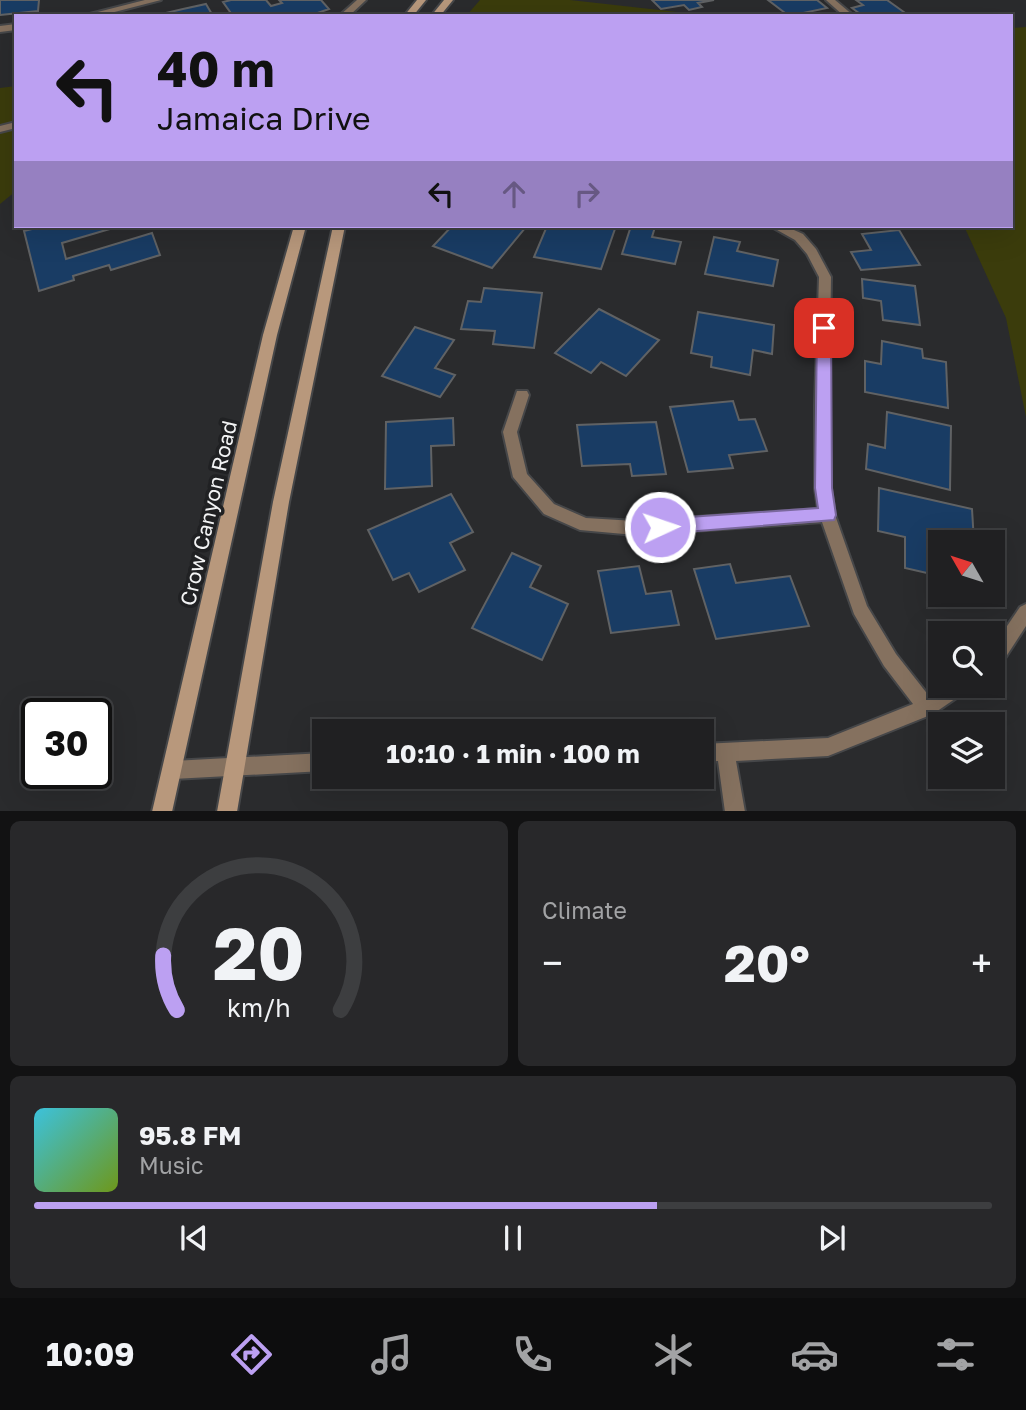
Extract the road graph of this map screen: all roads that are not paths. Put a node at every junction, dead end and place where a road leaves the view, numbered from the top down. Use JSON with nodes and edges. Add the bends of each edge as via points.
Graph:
{"nodes":[{"id":1,"x":157,"y":0,"type":"edge"},
{"id":2,"x":362,"y":0,"type":"edge"},
{"id":3,"x":422,"y":0,"type":"edge"},
{"id":4,"x":449,"y":0,"type":"edge"},
{"id":5,"x":830,"y":0,"type":"edge"},
{"id":6,"x":95,"y":14,"type":"edge"},
{"id":7,"x":345,"y":14,"type":"edge"},
{"id":8,"x":410,"y":14,"type":"edge"},
{"id":9,"x":437,"y":14,"type":"edge"},
{"id":10,"x":848,"y":14,"type":"edge"},
{"id":11,"x":299,"y":228,"type":"edge"},
{"id":12,"x":339,"y":228,"type":"edge"},
{"id":13,"x":780,"y":228,"type":"edge"},
{"id":14,"x":523,"y":395,"type":"dead end"},
{"id":15,"x":827,"y":515,"type":"junction"},
{"id":16,"x":1026,"y":612,"type":"edge"},
{"id":17,"x":1005,"y":644,"type":"edge"},
{"id":18,"x":942,"y":698,"type":"edge"},
{"id":19,"x":927,"y":708,"type":"junction"},
{"id":20,"x":714,"y":753,"type":"edge"},
{"id":21,"x":726,"y":753,"type":"junction"},
{"id":22,"x":312,"y":763,"type":"edge"},
{"id":23,"x":235,"y":767,"type":"junction"},
{"id":24,"x":173,"y":770,"type":"junction"},
{"id":25,"x":162,"y":811,"type":"edge"},
{"id":26,"x":227,"y":811,"type":"edge"},
{"id":27,"x":735,"y":811,"type":"edge"}],
"edges":[{"from":1,"to":6,"type":"street"},
{"from":2,"to":7,"type":"street"},
{"from":3,"to":8,"type":"main road"},
{"from":4,"to":9,"type":"main road"},
{"from":5,"to":10,"type":"street"},
{"from":11,"to":24,"type":"main road","name":"Crow Canyon Road","via":[[270,335]]},
{"from":12,"to":23,"type":"main road","via":[[281,502]]},
{"from":13,"to":15,"type":"street","via":[[799,237],[825,277],[822,405]]},
{"from":14,"to":15,"type":"street","via":[[510,432],[520,477],[549,509],[585,525],[635,528]]},
{"from":15,"to":19,"type":"street","via":[[860,609],[890,660]]},
{"from":16,"to":17,"type":"street"},
{"from":18,"to":19,"type":"street"},
{"from":19,"to":21,"type":"street","via":[[828,747]]},
{"from":20,"to":21,"type":"street"},
{"from":21,"to":27,"type":"street"},
{"from":22,"to":23,"type":"street"},
{"from":23,"to":24,"type":"street"},
{"from":23,"to":26,"type":"main road"},
{"from":24,"to":25,"type":"main road","name":"Crow Canyon Road"}]}
